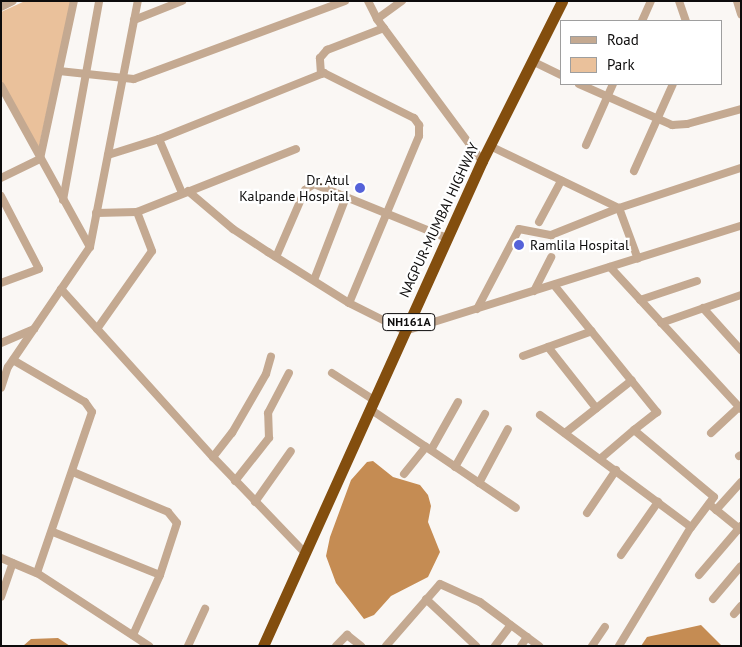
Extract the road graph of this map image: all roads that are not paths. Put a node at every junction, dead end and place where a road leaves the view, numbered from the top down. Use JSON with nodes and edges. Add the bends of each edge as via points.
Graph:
{"nodes":[{"id":1,"x":13,"y":1,"type":"edge"},
{"id":2,"x":74,"y":1,"type":"edge"},
{"id":3,"x":99,"y":1,"type":"edge"},
{"id":4,"x":138,"y":1,"type":"edge"},
{"id":5,"x":182,"y":1,"type":"edge"},
{"id":6,"x":345,"y":1,"type":"edge"},
{"id":7,"x":368,"y":1,"type":"edge"},
{"id":8,"x":402,"y":1,"type":"edge"},
{"id":9,"x":562,"y":1,"type":"edge"},
{"id":10,"x":652,"y":1,"type":"edge"},
{"id":11,"x":679,"y":1,"type":"edge"},
{"id":12,"x":736,"y":1,"type":"edge"},
{"id":13,"x":1,"y":7,"type":"edge"},
{"id":14,"x":741,"y":14,"type":"edge"},
{"id":15,"x":134,"y":20,"type":"junction"},
{"id":16,"x":377,"y":20,"type":"junction"},
{"id":17,"x":642,"y":20,"type":"edge"},
{"id":18,"x":686,"y":20,"type":"edge"},
{"id":19,"x":384,"y":28,"type":"junction"},
{"id":20,"x":532,"y":61,"type":"junction"},
{"id":21,"x":58,"y":71,"type":"junction"},
{"id":22,"x":321,"y":74,"type":"junction"},
{"id":23,"x":85,"y":75,"type":"junction"},
{"id":24,"x":560,"y":75,"type":"edge"},
{"id":25,"x":122,"y":80,"type":"junction"},
{"id":26,"x":581,"y":85,"type":"edge"},
{"id":27,"x":613,"y":85,"type":"edge"},
{"id":28,"x":673,"y":85,"type":"edge"},
{"id":29,"x":1,"y":86,"type":"edge"},
{"id":30,"x":4,"y":97,"type":"edge"},
{"id":31,"x":607,"y":97,"type":"junction"},
{"id":32,"x":741,"y":109,"type":"edge"},
{"id":33,"x":656,"y":119,"type":"junction"},
{"id":34,"x":159,"y":139,"type":"junction"},
{"id":35,"x":586,"y":145,"type":"dead end"},
{"id":36,"x":490,"y":146,"type":"junction"},
{"id":37,"x":296,"y":149,"type":"dead end"},
{"id":38,"x":108,"y":154,"type":"junction"},
{"id":39,"x":40,"y":159,"type":"junction"},
{"id":40,"x":482,"y":161,"type":"junction"},
{"id":41,"x":741,"y":168,"type":"edge"},
{"id":42,"x":634,"y":171,"type":"dead end"},
{"id":43,"x":1,"y":178,"type":"edge"},
{"id":44,"x":562,"y":181,"type":"junction"},
{"id":45,"x":185,"y":192,"type":"junction"},
{"id":46,"x":1,"y":196,"type":"edge"},
{"id":47,"x":346,"y":197,"type":"junction"},
{"id":48,"x":63,"y":200,"type":"junction"},
{"id":49,"x":619,"y":208,"type":"junction"},
{"id":50,"x":137,"y":212,"type":"junction"},
{"id":51,"x":96,"y":213,"type":"junction"},
{"id":52,"x":386,"y":213,"type":"junction"},
{"id":53,"x":539,"y":222,"type":"dead end"},
{"id":54,"x":741,"y":226,"type":"edge"},
{"id":55,"x":447,"y":238,"type":"junction"},
{"id":56,"x":90,"y":247,"type":"junction"},
{"id":57,"x":276,"y":257,"type":"junction"},
{"id":58,"x":551,"y":257,"type":"dead end"},
{"id":59,"x":638,"y":259,"type":"junction"},
{"id":60,"x":610,"y":267,"type":"junction"},
{"id":61,"x":314,"y":280,"type":"junction"},
{"id":62,"x":697,"y":281,"type":"dead end"},
{"id":63,"x":1,"y":283,"type":"edge"},
{"id":64,"x":554,"y":285,"type":"junction"},
{"id":65,"x":61,"y":289,"type":"junction"},
{"id":66,"x":534,"y":291,"type":"junction"},
{"id":67,"x":741,"y":294,"type":"edge"},
{"id":68,"x":640,"y":300,"type":"junction"},
{"id":69,"x":349,"y":303,"type":"junction"},
{"id":70,"x":477,"y":308,"type":"junction"},
{"id":71,"x":703,"y":308,"type":"junction"},
{"id":72,"x":660,"y":322,"type":"junction"},
{"id":73,"x":34,"y":329,"type":"junction"},
{"id":74,"x":97,"y":329,"type":"junction"},
{"id":75,"x":405,"y":331,"type":"junction"},
{"id":76,"x":592,"y":331,"type":"junction"},
{"id":77,"x":1,"y":343,"type":"edge"},
{"id":78,"x":548,"y":347,"type":"junction"},
{"id":79,"x":741,"y":350,"type":"edge"},
{"id":80,"x":522,"y":356,"type":"dead end"},
{"id":81,"x":271,"y":357,"type":"dead end"},
{"id":82,"x":13,"y":360,"type":"junction"},
{"id":83,"x":289,"y":373,"type":"dead end"},
{"id":84,"x":332,"y":373,"type":"dead end"},
{"id":85,"x":632,"y":380,"type":"junction"},
{"id":86,"x":1,"y":388,"type":"edge"},
{"id":87,"x":458,"y":402,"type":"dead end"},
{"id":88,"x":372,"y":404,"type":"junction"},
{"id":89,"x":596,"y":408,"type":"junction"},
{"id":90,"x":740,"y":408,"type":"edge"},
{"id":91,"x":485,"y":414,"type":"dead end"},
{"id":92,"x":540,"y":416,"type":"dead end"},
{"id":93,"x":508,"y":429,"type":"dead end"},
{"id":94,"x":634,"y":430,"type":"junction"},
{"id":95,"x":711,"y":433,"type":"dead end"},
{"id":96,"x":565,"y":434,"type":"junction"},
{"id":97,"x":428,"y":448,"type":"junction"},
{"id":98,"x":291,"y":451,"type":"dead end"},
{"id":99,"x":213,"y":457,"type":"junction"},
{"id":100,"x":600,"y":459,"type":"junction"},
{"id":101,"x":455,"y":467,"type":"junction"},
{"id":102,"x":616,"y":470,"type":"junction"},
{"id":103,"x":73,"y":472,"type":"junction"},
{"id":104,"x":404,"y":474,"type":"dead end"},
{"id":105,"x":235,"y":482,"type":"junction"},
{"id":106,"x":741,"y":482,"type":"edge"},
{"id":107,"x":479,"y":483,"type":"junction"},
{"id":108,"x":255,"y":502,"type":"junction"},
{"id":109,"x":658,"y":502,"type":"junction"},
{"id":110,"x":709,"y":504,"type":"junction"},
{"id":111,"x":516,"y":508,"type":"dead end"},
{"id":112,"x":716,"y":510,"type":"junction"},
{"id":113,"x":587,"y":513,"type":"dead end"},
{"id":114,"x":691,"y":527,"type":"junction"},
{"id":115,"x":740,"y":528,"type":"edge"},
{"id":116,"x":53,"y":532,"type":"junction"},
{"id":117,"x":305,"y":553,"type":"junction"},
{"id":118,"x":621,"y":555,"type":"dead end"},
{"id":119,"x":1,"y":558,"type":"edge"},
{"id":120,"x":13,"y":563,"type":"junction"},
{"id":121,"x":741,"y":566,"type":"edge"},
{"id":122,"x":38,"y":573,"type":"junction"},
{"id":123,"x":160,"y":574,"type":"junction"},
{"id":124,"x":699,"y":576,"type":"dead end"},
{"id":125,"x":1,"y":597,"type":"edge"},
{"id":126,"x":426,"y":599,"type":"junction"},
{"id":127,"x":713,"y":599,"type":"dead end"},
{"id":128,"x":741,"y":606,"type":"edge"},
{"id":129,"x":206,"y":609,"type":"dead end"},
{"id":130,"x":734,"y":614,"type":"dead end"},
{"id":131,"x":510,"y":625,"type":"junction"},
{"id":132,"x":606,"y":627,"type":"dead end"},
{"id":133,"x":133,"y":635,"type":"junction"},
{"id":134,"x":527,"y":637,"type":"junction"},
{"id":135,"x":392,"y":644,"type":"edge"},
{"id":136,"x":149,"y":646,"type":"edge"},
{"id":137,"x":188,"y":646,"type":"edge"},
{"id":138,"x":263,"y":646,"type":"edge"},
{"id":139,"x":336,"y":646,"type":"edge"},
{"id":140,"x":360,"y":646,"type":"edge"},
{"id":141,"x":476,"y":646,"type":"edge"},
{"id":142,"x":495,"y":646,"type":"edge"},
{"id":143,"x":521,"y":646,"type":"edge"},
{"id":144,"x":539,"y":646,"type":"edge"},
{"id":145,"x":592,"y":646,"type":"edge"},
{"id":146,"x":619,"y":646,"type":"edge"}],
"edges":[{"from":1,"to":13,"type":"street"},
{"from":2,"to":21,"type":"street"},
{"from":3,"to":23,"type":"street"},
{"from":4,"to":15,"type":"street"},
{"from":5,"to":15,"type":"street"},
{"from":6,"to":25,"type":"street","via":[[134,79]]},
{"from":7,"to":16,"type":"street"},
{"from":8,"to":16,"type":"street"},
{"from":9,"to":20,"type":"highway","name":"NAGPUR-MUMBAI HIGHWAY","number":"NH161A"},
{"from":10,"to":17,"type":"street"},
{"from":11,"to":18,"type":"street"},
{"from":12,"to":14,"type":"street"},
{"from":15,"to":25,"type":"street"},
{"from":16,"to":19,"type":"street"},
{"from":19,"to":22,"type":"street","via":[[327,50],[320,58]]},
{"from":19,"to":40,"type":"street"},
{"from":20,"to":24,"type":"street"},
{"from":20,"to":36,"type":"highway","name":"NAGPUR-MUMBAI HIGHWAY","number":"NH161A"},
{"from":21,"to":23,"type":"street"},
{"from":21,"to":39,"type":"street"},
{"from":22,"to":34,"type":"street"},
{"from":22,"to":52,"type":"street","via":[[380,99],[414,118],[419,125],[419,136]]},
{"from":23,"to":25,"type":"street"},
{"from":23,"to":48,"type":"street"},
{"from":25,"to":38,"type":"street"},
{"from":26,"to":31,"type":"street"},
{"from":27,"to":31,"type":"street"},
{"from":28,"to":33,"type":"street"},
{"from":29,"to":30,"type":"street"},
{"from":30,"to":39,"type":"street"},
{"from":31,"to":33,"type":"street"},
{"from":31,"to":35,"type":"street"},
{"from":32,"to":33,"type":"street","via":[[682,125]]},
{"from":33,"to":42,"type":"street"},
{"from":34,"to":38,"type":"street"},
{"from":34,"to":45,"type":"street"},
{"from":36,"to":40,"type":"highway","name":"NAGPUR-MUMBAI HIGHWAY","number":"NH161A"},
{"from":36,"to":44,"type":"street"},
{"from":37,"to":45,"type":"street"},
{"from":38,"to":51,"type":"street"},
{"from":39,"to":43,"type":"street"},
{"from":39,"to":48,"type":"street"},
{"from":40,"to":55,"type":"highway","name":"NAGPUR-MUMBAI HIGHWAY","number":"NH161A"},
{"from":41,"to":49,"type":"street"},
{"from":44,"to":49,"type":"street"},
{"from":44,"to":53,"type":"street"},
{"from":45,"to":50,"type":"street"},
{"from":45,"to":57,"type":"street"},
{"from":46,"to":63,"type":"street","via":[[39,269]]},
{"from":47,"to":52,"type":"street"},
{"from":47,"to":57,"type":"street","via":[[314,184],[308,187]]},
{"from":47,"to":61,"type":"street"},
{"from":48,"to":56,"type":"street"},
{"from":49,"to":59,"type":"street"},
{"from":49,"to":70,"type":"street","via":[[549,236],[517,230]]},
{"from":50,"to":51,"type":"street"},
{"from":50,"to":74,"type":"street","via":[[152,251]]},
{"from":51,"to":56,"type":"street"},
{"from":52,"to":55,"type":"street"},
{"from":52,"to":69,"type":"street"},
{"from":54,"to":59,"type":"street"},
{"from":55,"to":75,"type":"highway","name":"NAGPUR-MUMBAI HIGHWAY","number":"NH161A"},
{"from":56,"to":65,"type":"street"},
{"from":57,"to":61,"type":"street"},
{"from":58,"to":66,"type":"street"},
{"from":59,"to":60,"type":"street"},
{"from":60,"to":64,"type":"street"},
{"from":60,"to":68,"type":"street"},
{"from":61,"to":69,"type":"street"},
{"from":62,"to":68,"type":"street"},
{"from":64,"to":66,"type":"street"},
{"from":64,"to":76,"type":"street"},
{"from":65,"to":73,"type":"street"},
{"from":65,"to":74,"type":"street"},
{"from":66,"to":70,"type":"street"},
{"from":67,"to":71,"type":"street"},
{"from":68,"to":72,"type":"street"},
{"from":69,"to":75,"type":"street"},
{"from":70,"to":75,"type":"street"},
{"from":71,"to":72,"type":"street"},
{"from":71,"to":79,"type":"street"},
{"from":72,"to":90,"type":"street"},
{"from":73,"to":77,"type":"street"},
{"from":73,"to":82,"type":"street"},
{"from":74,"to":99,"type":"street"},
{"from":75,"to":88,"type":"highway","name":"NAGPUR-MUMBAI HIGHWAY","number":"NH161A"},
{"from":76,"to":78,"type":"street"},
{"from":76,"to":85,"type":"street"},
{"from":78,"to":80,"type":"street"},
{"from":78,"to":89,"type":"street"},
{"from":81,"to":99,"type":"street","via":[[266,374],[232,433]]},
{"from":82,"to":86,"type":"street"},
{"from":82,"to":103,"type":"street","via":[[92,408]]},
{"from":83,"to":105,"type":"street","via":[[268,413],[269,438]]},
{"from":84,"to":88,"type":"street"},
{"from":85,"to":89,"type":"street"},
{"from":85,"to":94,"type":"street","via":[[657,412]]},
{"from":87,"to":97,"type":"street"},
{"from":88,"to":97,"type":"street"},
{"from":88,"to":117,"type":"highway","name":"NAGPUR-MUMBAI HIGHWAY","number":"NH161A"},
{"from":89,"to":96,"type":"street"},
{"from":90,"to":95,"type":"street"},
{"from":91,"to":101,"type":"street"},
{"from":92,"to":96,"type":"street"},
{"from":93,"to":107,"type":"street"},
{"from":94,"to":100,"type":"street"},
{"from":94,"to":110,"type":"street","via":[[714,497]]},
{"from":96,"to":100,"type":"street"},
{"from":97,"to":101,"type":"street"},
{"from":97,"to":104,"type":"street"},
{"from":98,"to":108,"type":"street"},
{"from":99,"to":105,"type":"street"},
{"from":100,"to":102,"type":"street"},
{"from":101,"to":107,"type":"street"},
{"from":102,"to":109,"type":"street"},
{"from":102,"to":113,"type":"street"},
{"from":103,"to":116,"type":"street"},
{"from":103,"to":123,"type":"street","via":[[176,518],[177,526]]},
{"from":105,"to":108,"type":"street"},
{"from":106,"to":112,"type":"street"},
{"from":107,"to":111,"type":"street"},
{"from":108,"to":117,"type":"street"},
{"from":109,"to":114,"type":"street"},
{"from":109,"to":118,"type":"street"},
{"from":110,"to":112,"type":"street"},
{"from":110,"to":114,"type":"street"},
{"from":112,"to":115,"type":"street"},
{"from":114,"to":146,"type":"street"},
{"from":115,"to":124,"type":"street"},
{"from":116,"to":122,"type":"street"},
{"from":116,"to":123,"type":"street"},
{"from":117,"to":138,"type":"highway","name":"NAGPUR-MUMBAI HIGHWAY","number":"NH161A"},
{"from":119,"to":120,"type":"street"},
{"from":120,"to":122,"type":"street"},
{"from":120,"to":125,"type":"street"},
{"from":121,"to":127,"type":"street"},
{"from":122,"to":133,"type":"street"},
{"from":123,"to":133,"type":"street"},
{"from":126,"to":131,"type":"street","via":[[442,584],[480,602]]},
{"from":126,"to":135,"type":"street"},
{"from":126,"to":141,"type":"street"},
{"from":128,"to":130,"type":"street"},
{"from":129,"to":137,"type":"street"},
{"from":131,"to":134,"type":"street"},
{"from":131,"to":142,"type":"street"},
{"from":132,"to":145,"type":"street"},
{"from":133,"to":136,"type":"street"},
{"from":134,"to":143,"type":"street"},
{"from":134,"to":144,"type":"street"},
{"from":139,"to":140,"type":"street","via":[[348,635]]}]}
